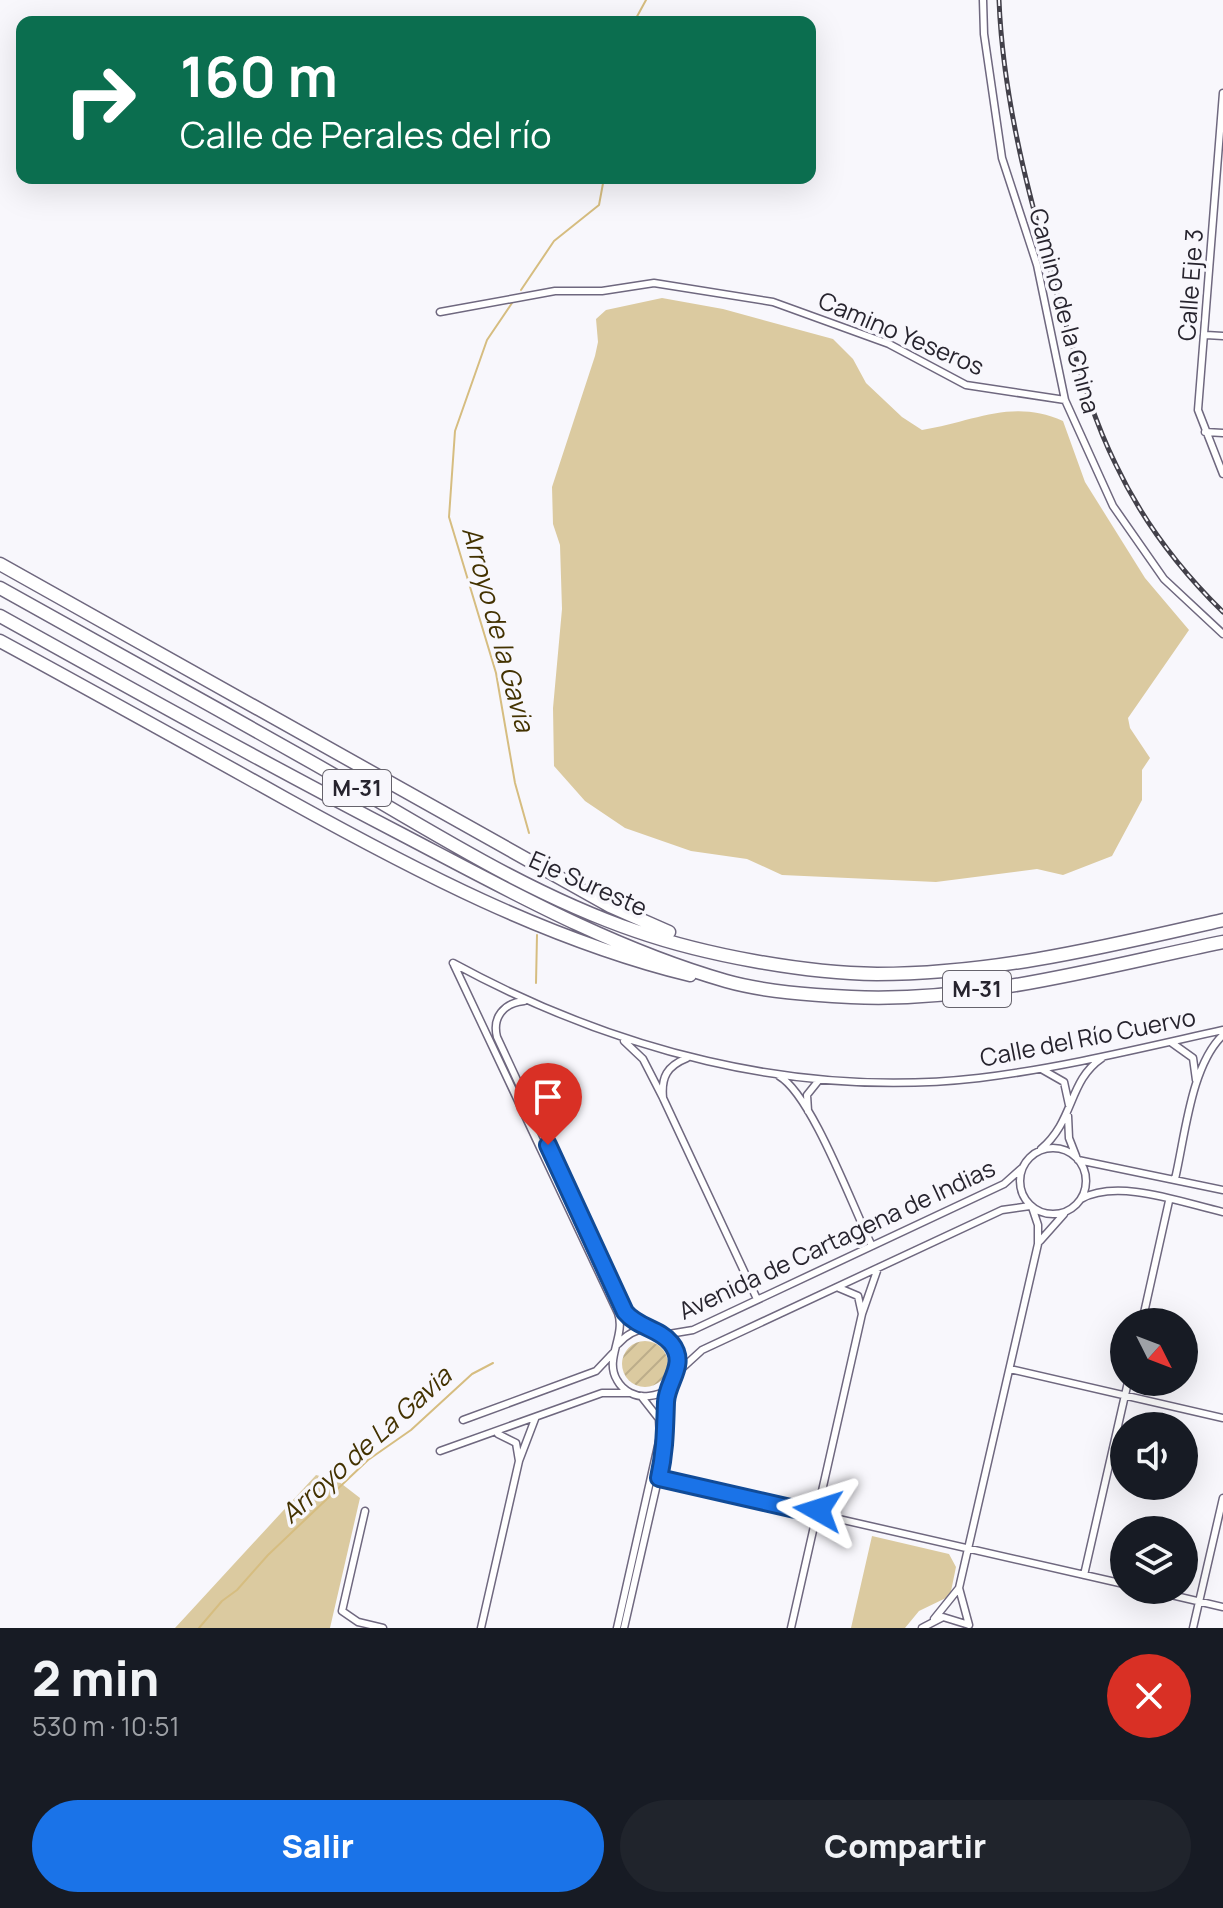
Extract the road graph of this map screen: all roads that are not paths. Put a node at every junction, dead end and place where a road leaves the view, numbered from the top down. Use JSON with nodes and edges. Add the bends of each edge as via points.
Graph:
{"nodes":[{"id":1,"x":983,"y":0,"type":"edge"},
{"id":2,"x":1223,"y":93,"type":"edge"},
{"id":3,"x":1220,"y":164,"type":"edge"},
{"id":4,"x":1212,"y":239,"type":"junction"},
{"id":5,"x":1223,"y":240,"type":"edge"},
{"id":6,"x":440,"y":312,"type":"dead end"},
{"id":7,"x":1206,"y":335,"type":"junction"},
{"id":8,"x":1223,"y":336,"type":"edge"},
{"id":9,"x":1065,"y":400,"type":"junction"},
{"id":10,"x":1205,"y":432,"type":"junction"},
{"id":11,"x":1223,"y":433,"type":"edge"},
{"id":12,"x":1223,"y":474,"type":"edge"},
{"id":13,"x":0,"y":564,"type":"edge"},
{"id":14,"x":0,"y":588,"type":"edge"},
{"id":15,"x":0,"y":616,"type":"edge"},
{"id":16,"x":1223,"y":634,"type":"edge"},
{"id":17,"x":0,"y":641,"type":"edge"},
{"id":18,"x":1223,"y":920,"type":"edge"},
{"id":19,"x":1223,"y":942,"type":"edge"},
{"id":20,"x":729,"y":954,"type":"junction"},
{"id":21,"x":728,"y":982,"type":"junction"},
{"id":22,"x":527,"y":1001,"type":"junction"},
{"id":23,"x":1223,"y":1033,"type":"edge"},
{"id":24,"x":620,"y":1037,"type":"junction"},
{"id":25,"x":1169,"y":1042,"type":"junction"},
{"id":26,"x":1107,"y":1055,"type":"junction"},
{"id":27,"x":688,"y":1058,"type":"junction"},
{"id":28,"x":1040,"y":1069,"type":"junction"},
{"id":29,"x":778,"y":1074,"type":"junction"},
{"id":30,"x":821,"y":1079,"type":"junction"},
{"id":31,"x":1196,"y":1083,"type":"junction"},
{"id":32,"x":663,"y":1098,"type":"junction"},
{"id":33,"x":808,"y":1111,"type":"junction"},
{"id":34,"x":1068,"y":1114,"type":"junction"},
{"id":35,"x":1038,"y":1151,"type":"junction"},
{"id":36,"x":1077,"y":1159,"type":"junction"},
{"id":37,"x":1022,"y":1168,"type":"junction"},
{"id":38,"x":1175,"y":1179,"type":"junction"},
{"id":39,"x":1223,"y":1190,"type":"edge"},
{"id":40,"x":1081,"y":1199,"type":"junction"},
{"id":41,"x":1169,"y":1201,"type":"junction"},
{"id":42,"x":1031,"y":1206,"type":"junction"},
{"id":43,"x":1068,"y":1210,"type":"junction"},
{"id":44,"x":1223,"y":1210,"type":"edge"},
{"id":45,"x":1038,"y":1244,"type":"junction"},
{"id":46,"x":872,"y":1246,"type":"junction"},
{"id":47,"x":878,"y":1268,"type":"junction"},
{"id":48,"x":837,"y":1287,"type":"junction"},
{"id":49,"x":757,"y":1299,"type":"junction"},
{"id":50,"x":1145,"y":1308,"type":"edge"},
{"id":51,"x":862,"y":1314,"type":"junction"},
{"id":52,"x":651,"y":1331,"type":"junction"},
{"id":53,"x":663,"y":1335,"type":"junction"},
{"id":54,"x":617,"y":1347,"type":"junction"},
{"id":55,"x":1010,"y":1369,"type":"junction"},
{"id":56,"x":677,"y":1373,"type":"junction"},
{"id":57,"x":669,"y":1386,"type":"junction"},
{"id":58,"x":1110,"y":1392,"type":"edge"},
{"id":59,"x":630,"y":1393,"type":"junction"},
{"id":60,"x":641,"y":1396,"type":"junction"},
{"id":61,"x":1125,"y":1396,"type":"edge"},
{"id":62,"x":1129,"y":1396,"type":"edge"},
{"id":63,"x":1223,"y":1418,"type":"edge"},
{"id":64,"x":535,"y":1419,"type":"junction"},
{"id":65,"x":463,"y":1420,"type":"dead end"},
{"id":66,"x":494,"y":1433,"type":"junction"},
{"id":67,"x":440,"y":1451,"type":"dead end"},
{"id":68,"x":519,"y":1461,"type":"junction"},
{"id":69,"x":659,"y":1478,"type":"junction"},
{"id":70,"x":1223,"y":1498,"type":"edge"},
{"id":71,"x":365,"y":1511,"type":"dead end"},
{"id":72,"x":817,"y":1514,"type":"junction"},
{"id":73,"x":968,"y":1548,"type":"junction"},
{"id":74,"x":1084,"y":1575,"type":"junction"},
{"id":75,"x":1110,"y":1581,"type":"edge"},
{"id":76,"x":959,"y":1588,"type":"junction"},
{"id":77,"x":1199,"y":1601,"type":"junction"},
{"id":78,"x":1223,"y":1607,"type":"edge"},
{"id":79,"x":934,"y":1619,"type":"junction"},
{"id":80,"x":970,"y":1627,"type":"edge"},
{"id":81,"x":383,"y":1628,"type":"edge"},
{"id":82,"x":481,"y":1628,"type":"edge"},
{"id":83,"x":617,"y":1628,"type":"edge"},
{"id":84,"x":624,"y":1628,"type":"edge"},
{"id":85,"x":791,"y":1628,"type":"edge"},
{"id":86,"x":922,"y":1628,"type":"edge"},
{"id":87,"x":1193,"y":1628,"type":"edge"}],
"edges":[{"from":1,"to":9,"type":"street","name":"Camino de la China","via":[[1002,158],[1037,265]]},
{"from":2,"to":3,"type":"street","name":"Calle Eje 3"},
{"from":3,"to":4,"type":"street","name":"Calle Eje 3"},
{"from":4,"to":5,"type":"street"},
{"from":4,"to":7,"type":"street","name":"Calle Eje 3"},
{"from":6,"to":9,"type":"street","name":"Camino Yeseros","via":[[555,291],[654,283],[773,302],[889,344],[966,385]]},
{"from":7,"to":8,"type":"street"},
{"from":7,"to":10,"type":"street","name":"Calle Eje 3","via":[[1198,410]]},
{"from":9,"to":16,"type":"street","name":"Camino de la China","via":[[1113,506],[1164,579]]},
{"from":10,"to":11,"type":"street"},
{"from":10,"to":12,"type":"street","name":"Calle Eje 3"},
{"from":13,"to":20,"type":"highway","via":[[610,906]]},
{"from":14,"to":20,"type":"highway","name":"Eje Sureste","number":"M-31","via":[[577,907],[637,932]]},
{"from":15,"to":21,"type":"highway","name":"Eje Sureste","number":"M-31","via":[[546,910]]},
{"from":17,"to":21,"type":"highway","via":[[476,899],[634,960]]},
{"from":18,"to":20,"type":"highway","name":"Eje Sureste","number":"M-31","via":[[1021,964],[953,972],[819,970]]},
{"from":19,"to":21,"type":"highway","name":"Eje Sureste","number":"M-31","via":[[1036,982],[955,992],[851,997]]},
{"from":22,"to":24,"type":"street","name":"Calle del Río Cuervo"},
{"from":22,"to":52,"type":"street","via":[[503,1010],[495,1024],[497,1037],[625,1312]]},
{"from":22,"to":54,"type":"street","name":"Calle del Río Cuervo","via":[[453,963],[618,1313]]},
{"from":23,"to":25,"type":"street","name":"Calle del Río Cuervo"},
{"from":23,"to":31,"type":"street"},
{"from":24,"to":27,"type":"street","name":"Calle del Río Cuervo"},
{"from":24,"to":32,"type":"street","via":[[643,1059]]},
{"from":25,"to":26,"type":"street","name":"Calle del Río Cuervo"},
{"from":25,"to":31,"type":"street","via":[[1193,1058]]},
{"from":26,"to":28,"type":"street","name":"Calle del Río Cuervo"},
{"from":26,"to":34,"type":"street","via":[[1084,1074]]},
{"from":27,"to":29,"type":"street","name":"Calle del Río Cuervo"},
{"from":27,"to":32,"type":"street","via":[[667,1070]]},
{"from":28,"to":30,"type":"street","name":"Calle del Río Cuervo","via":[[890,1083]]},
{"from":28,"to":34,"type":"street","via":[[1064,1082]]},
{"from":29,"to":30,"type":"street","name":"Calle del Río Cuervo"},
{"from":29,"to":33,"type":"street"},
{"from":30,"to":33,"type":"street","via":[[808,1091]]},
{"from":31,"to":38,"type":"street"},
{"from":32,"to":49,"type":"street"},
{"from":33,"to":46,"type":"street"},
{"from":34,"to":35,"type":"street","via":[[1060,1131]]},
{"from":34,"to":36,"type":"street"},
{"from":35,"to":36,"type":"street","via":[[1060,1149]]},
{"from":35,"to":37,"type":"street"},
{"from":36,"to":38,"type":"street"},
{"from":36,"to":40,"type":"street","via":[[1086,1178]]},
{"from":37,"to":42,"type":"street","via":[[1020,1186]]},
{"from":37,"to":46,"type":"street","name":"Avenida de Cartagena de Indias","via":[[1004,1184]]},
{"from":38,"to":39,"type":"street"},
{"from":40,"to":41,"type":"street","via":[[1105,1189]]},
{"from":40,"to":43,"type":"street"},
{"from":41,"to":44,"type":"street"},
{"from":41,"to":50,"type":"street"},
{"from":42,"to":43,"type":"street","via":[[1049,1214]]},
{"from":42,"to":45,"type":"street"},
{"from":42,"to":47,"type":"street","name":"Avenida de Cartagena de Indias","via":[[1009,1207]]},
{"from":43,"to":45,"type":"street"},
{"from":45,"to":55,"type":"street"},
{"from":46,"to":49,"type":"street","name":"Avenida de Cartagena de Indias"},
{"from":47,"to":48,"type":"street","name":"Avenida de Cartagena de Indias"},
{"from":47,"to":51,"type":"street"},
{"from":48,"to":51,"type":"street","via":[[856,1293]]},
{"from":48,"to":56,"type":"street","name":"Avenida de Cartagena de Indias","via":[[702,1350]]},
{"from":49,"to":53,"type":"street","name":"Avenida de Cartagena de Indias","via":[[688,1332]]},
{"from":51,"to":72,"type":"street"},
{"from":52,"to":53,"type":"street"},
{"from":52,"to":54,"type":"street","via":[[632,1333]]},
{"from":53,"to":56,"type":"street","via":[[675,1348]]},
{"from":54,"to":59,"type":"street","via":[[615,1377]]},
{"from":54,"to":65,"type":"street","via":[[596,1371]]},
{"from":55,"to":58,"type":"street"},
{"from":55,"to":73,"type":"street"},
{"from":56,"to":57,"type":"street"},
{"from":57,"to":60,"type":"street"},
{"from":57,"to":69,"type":"street"},
{"from":59,"to":60,"type":"street"},
{"from":59,"to":64,"type":"street","via":[[608,1392]]},
{"from":60,"to":83,"type":"street","via":[[659,1419],[660,1437]]},
{"from":61,"to":74,"type":"street"},
{"from":62,"to":63,"type":"street"},
{"from":64,"to":66,"type":"street"},
{"from":64,"to":68,"type":"street"},
{"from":66,"to":67,"type":"street"},
{"from":66,"to":68,"type":"street","via":[[516,1443]]},
{"from":68,"to":82,"type":"street"},
{"from":69,"to":72,"type":"street"},
{"from":69,"to":84,"type":"street"},
{"from":70,"to":77,"type":"street"},
{"from":71,"to":81,"type":"street","via":[[342,1611],[358,1622]]},
{"from":72,"to":73,"type":"street"},
{"from":72,"to":85,"type":"street"},
{"from":73,"to":74,"type":"street"},
{"from":73,"to":76,"type":"street"},
{"from":74,"to":75,"type":"street"},
{"from":76,"to":79,"type":"street"},
{"from":76,"to":80,"type":"street"},
{"from":77,"to":78,"type":"street"},
{"from":77,"to":87,"type":"street"},
{"from":79,"to":80,"type":"street","via":[[953,1617]]},
{"from":79,"to":86,"type":"street"}]}
